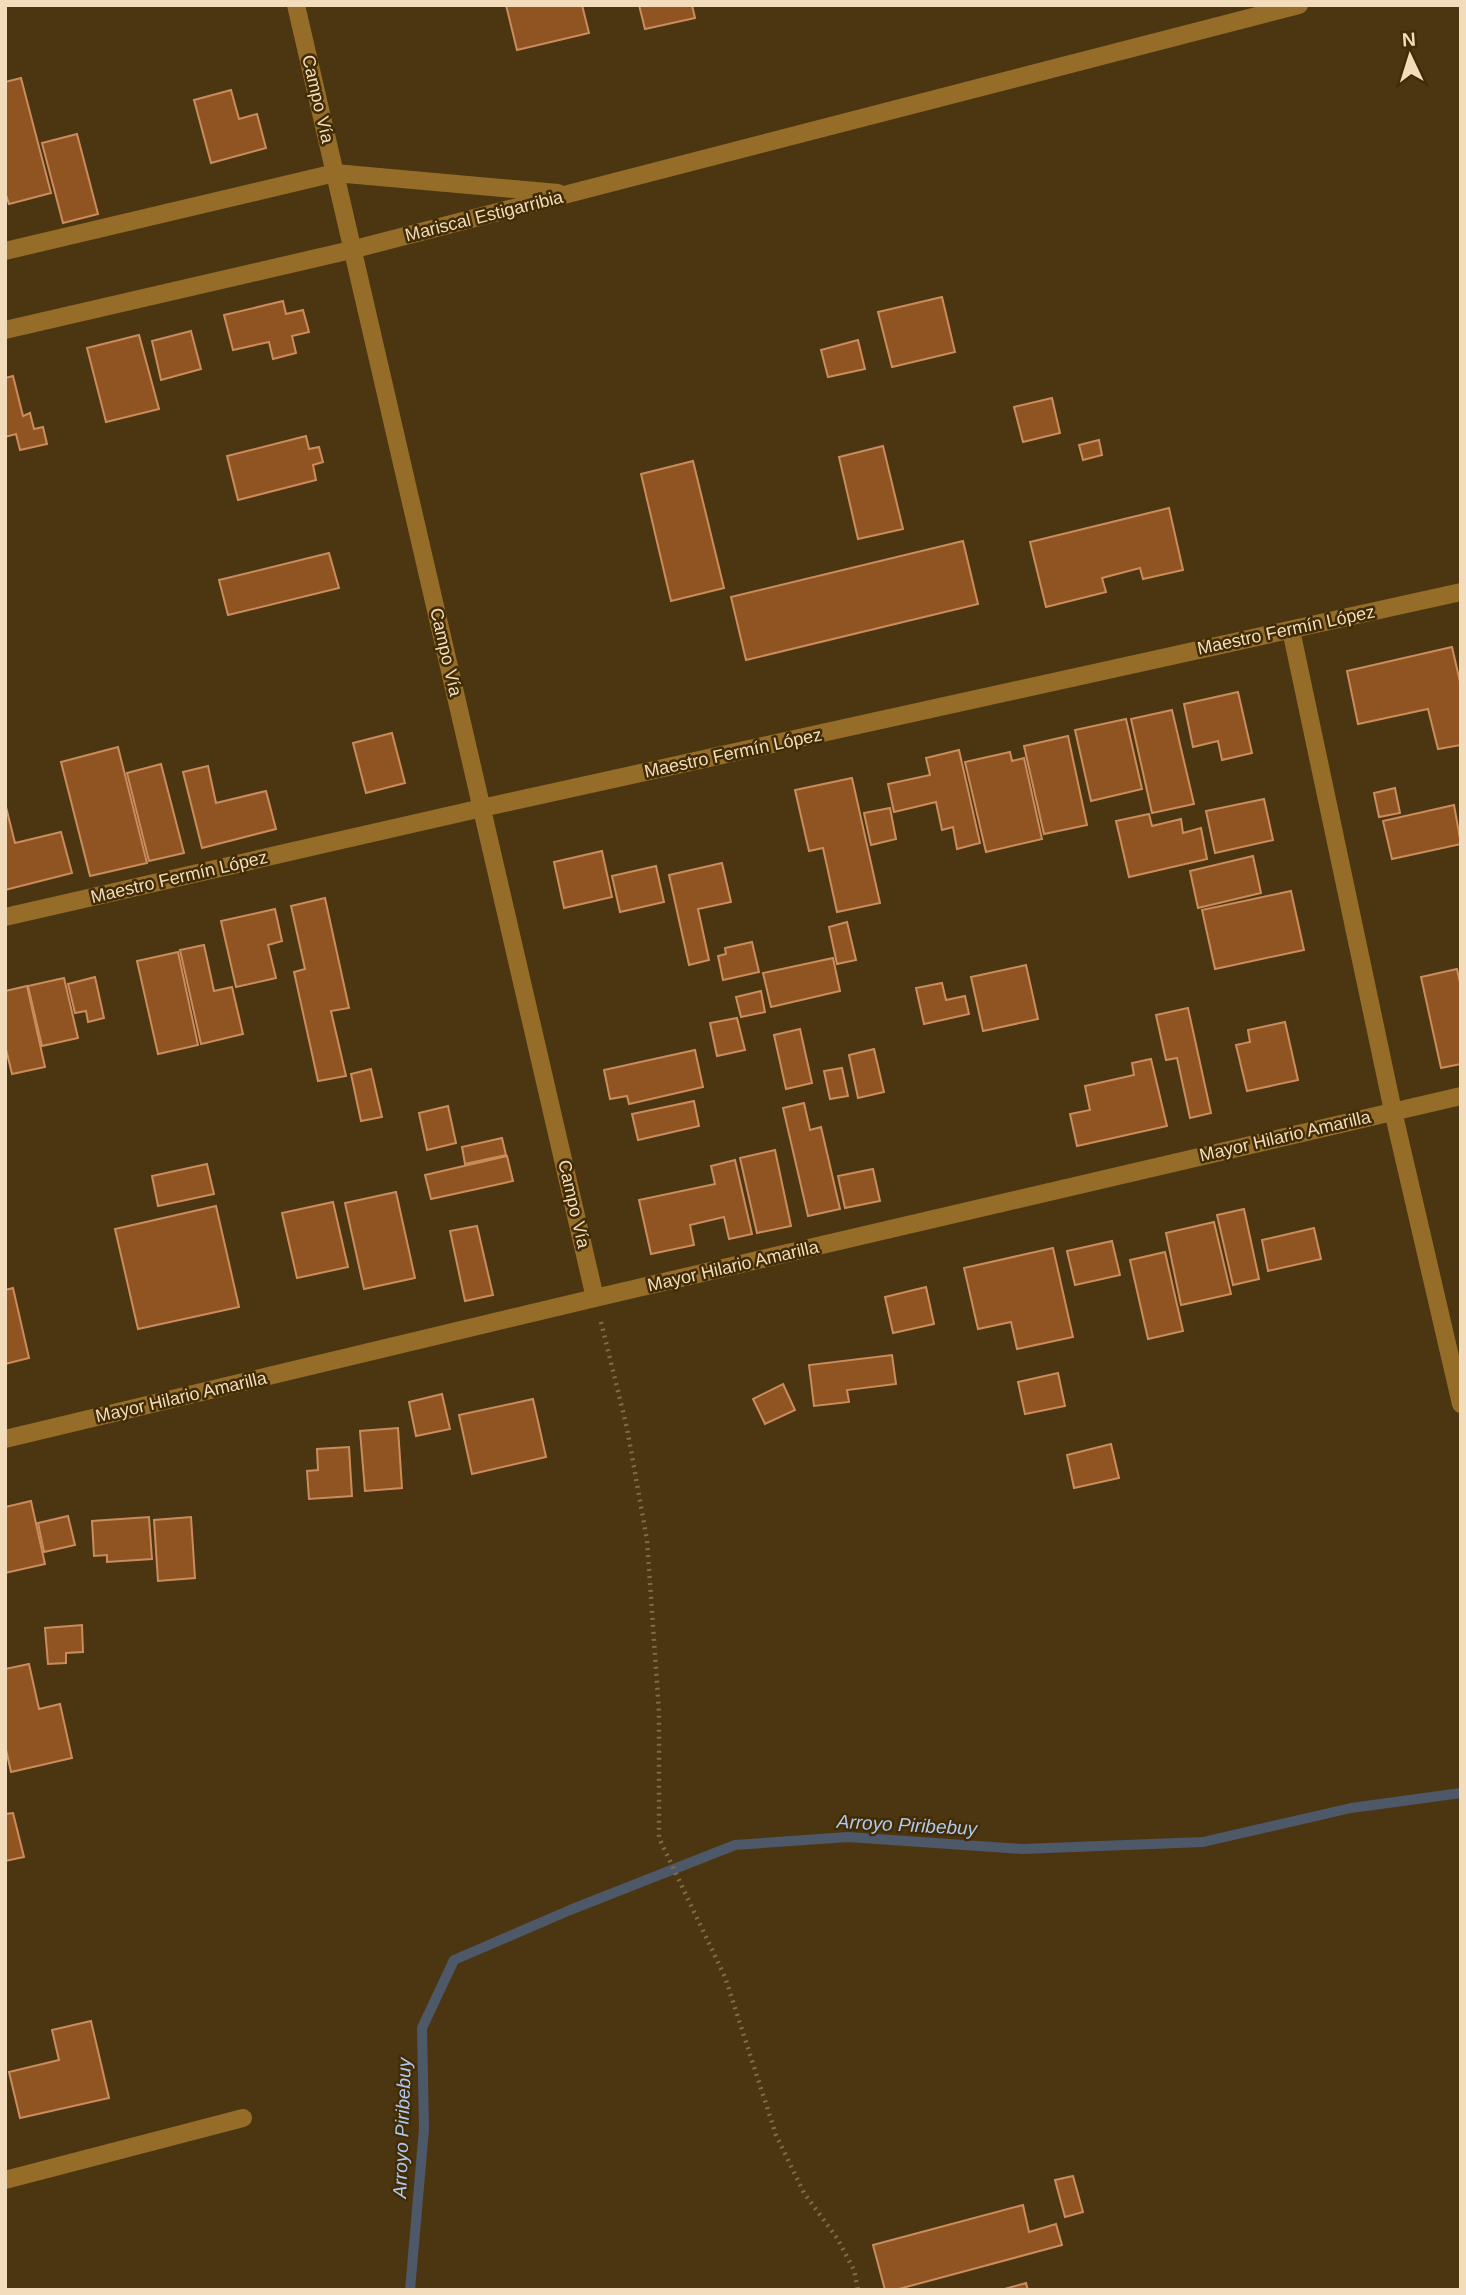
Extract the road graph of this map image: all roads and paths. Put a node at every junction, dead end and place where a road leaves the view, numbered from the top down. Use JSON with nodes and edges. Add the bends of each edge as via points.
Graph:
{"nodes":[{"id":1,"x":296,"y":5,"type":"edge"},
{"id":2,"x":1299,"y":5,"type":"edge"},
{"id":3,"x":335,"y":173,"type":"junction"},
{"id":4,"x":572,"y":194,"type":"junction"},
{"id":5,"x":351,"y":250,"type":"junction"},
{"id":6,"x":5,"y":251,"type":"edge"},
{"id":7,"x":5,"y":330,"type":"edge"},
{"id":8,"x":1461,"y":592,"type":"edge"},
{"id":9,"x":1291,"y":629,"type":"junction"},
{"id":10,"x":482,"y":808,"type":"junction"},
{"id":11,"x":5,"y":918,"type":"edge"},
{"id":12,"x":1461,"y":1096,"type":"edge"},
{"id":13,"x":1393,"y":1111,"type":"junction"},
{"id":14,"x":596,"y":1298,"type":"junction"},
{"id":15,"x":1461,"y":1404,"type":"edge"},
{"id":16,"x":5,"y":1439,"type":"edge"},
{"id":17,"x":243,"y":2118,"type":"dead end"},
{"id":18,"x":5,"y":2180,"type":"edge"},
{"id":19,"x":858,"y":2290,"type":"edge"}],
"edges":[{"from":1,"to":3,"type":"street","name":"Campo Vía"},
{"from":2,"to":4,"type":"street"},
{"from":3,"to":4,"type":"street","name":"Mariscal Estigarribia"},
{"from":3,"to":5,"type":"street","name":"Campo Vía"},
{"from":3,"to":6,"type":"street","name":"Mariscal Estigarribia"},
{"from":4,"to":5,"type":"street","name":"Mariscal Estigarribia"},
{"from":5,"to":7,"type":"street","name":"Mariscal Estigarribia"},
{"from":5,"to":10,"type":"street","name":"Campo Vía"},
{"from":8,"to":9,"type":"street","name":"Maestro Fermín López"},
{"from":9,"to":10,"type":"street","name":"Maestro Fermín López"},
{"from":9,"to":13,"type":"street"},
{"from":10,"to":11,"type":"street","name":"Maestro Fermín López"},
{"from":10,"to":14,"type":"street","name":"Campo Vía"},
{"from":12,"to":13,"type":"street","name":"Mayor Hilario Amarilla"},
{"from":13,"to":14,"type":"street","name":"Mayor Hilario Amarilla"},
{"from":13,"to":15,"type":"street"},
{"from":14,"to":16,"type":"street","name":"Mayor Hilario Amarilla"},
{"from":14,"to":19,"type":"path","via":[[627,1428],[647,1540],[659,1712],[659,1838],[725,1977],[776,2135],[804,2193],[854,2270]]},
{"from":17,"to":18,"type":"street"}]}
